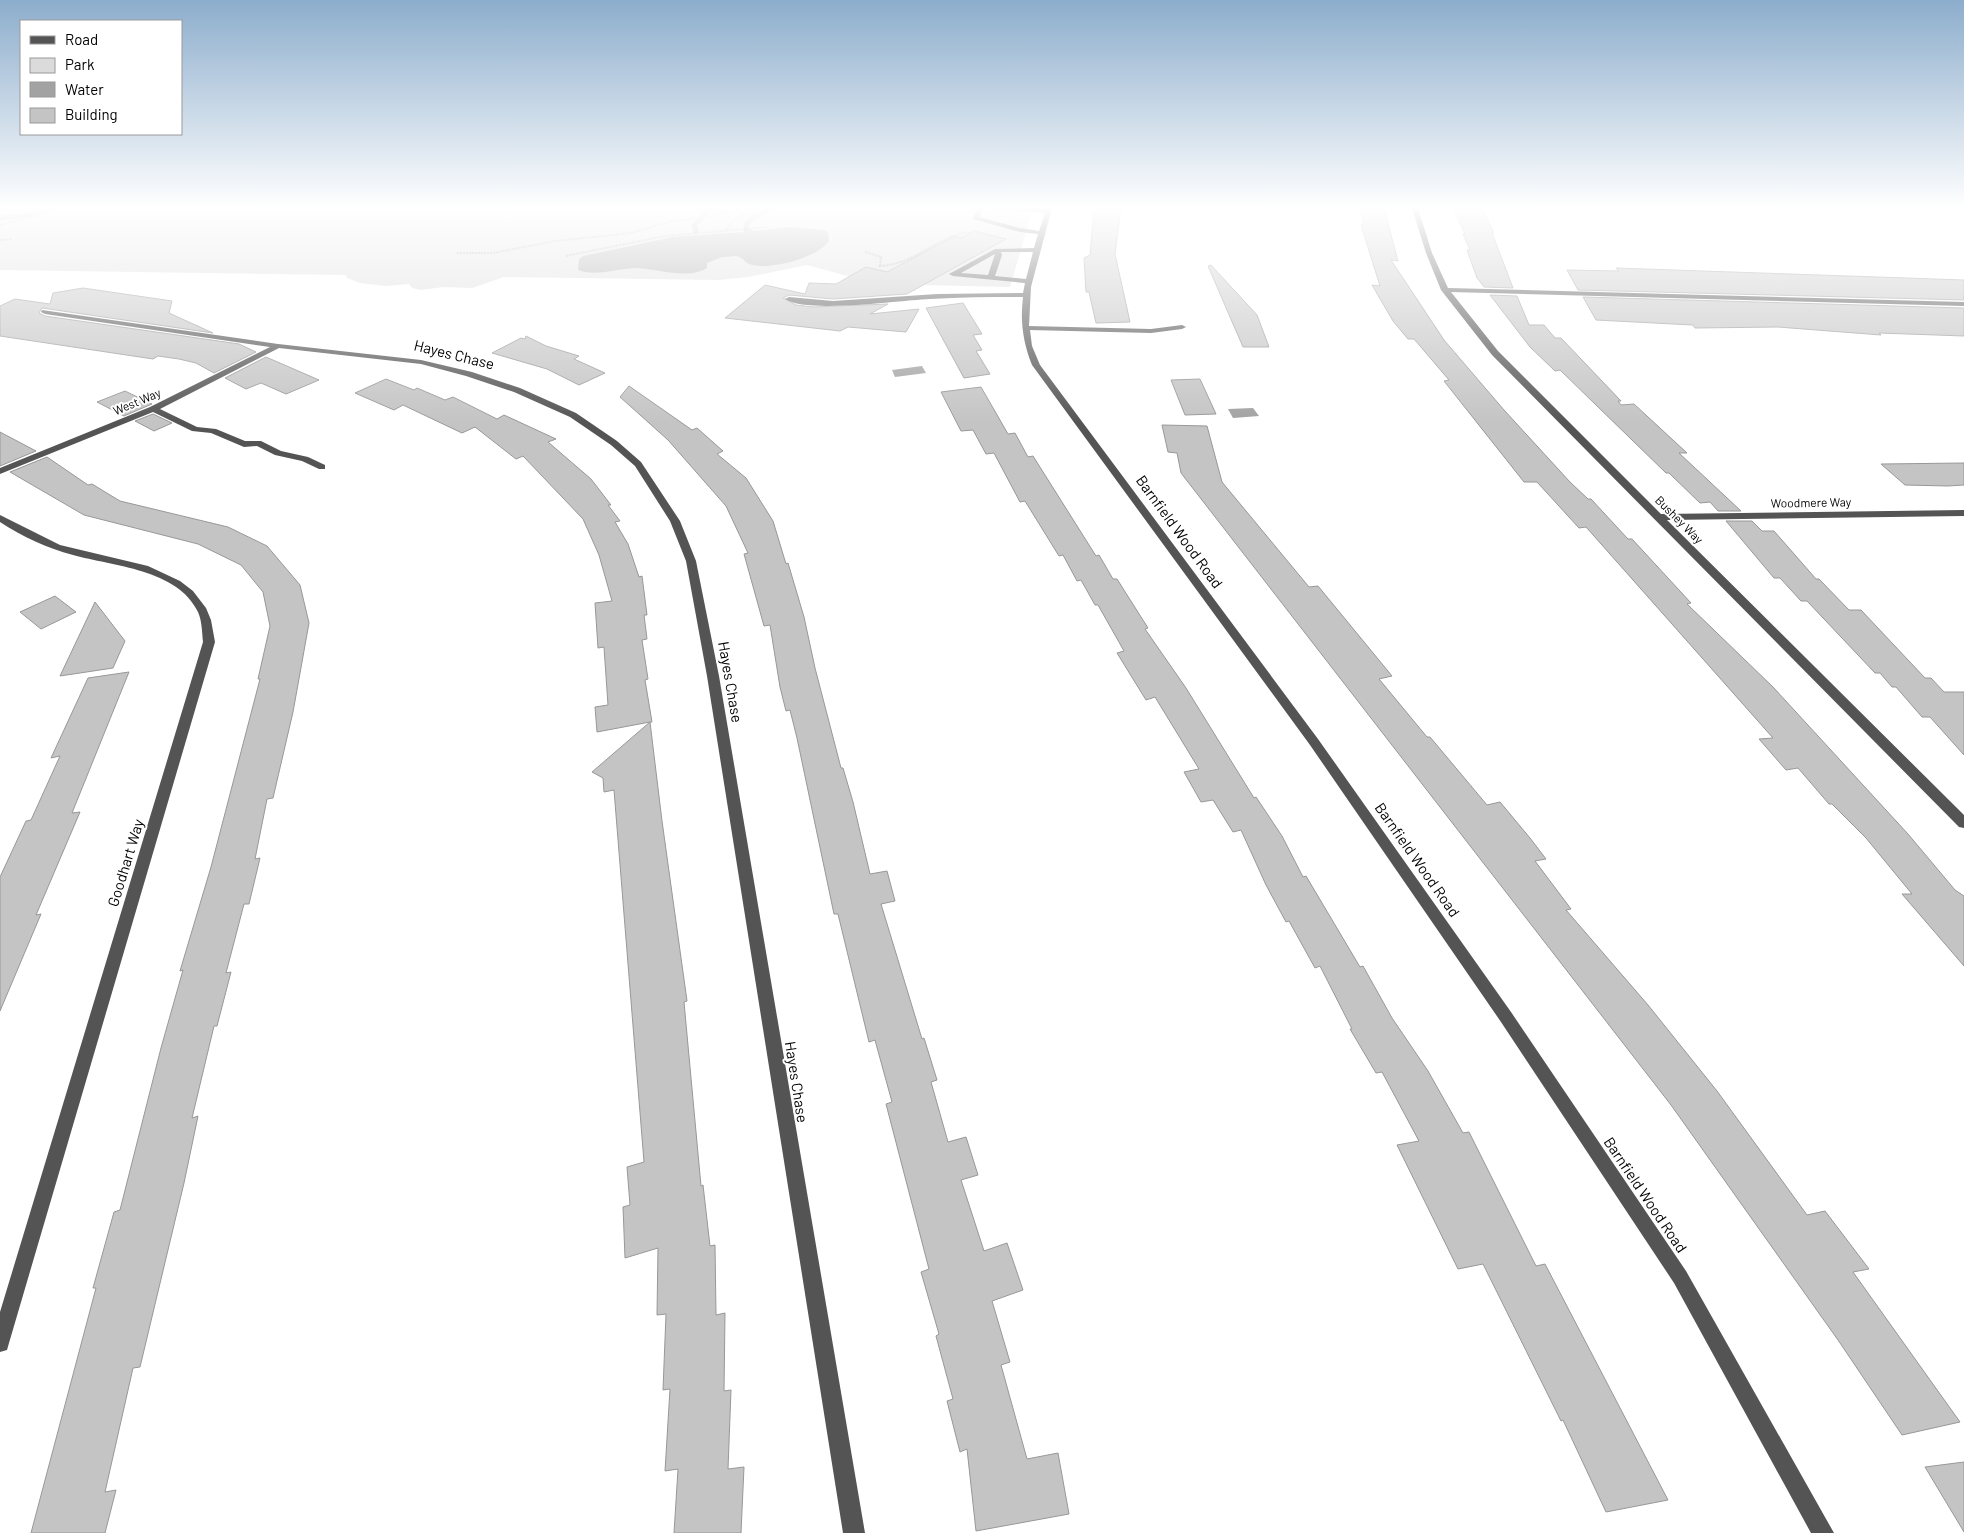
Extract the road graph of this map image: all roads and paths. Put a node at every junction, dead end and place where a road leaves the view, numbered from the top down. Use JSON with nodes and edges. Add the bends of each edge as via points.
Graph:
{"nodes":[{"id":1,"x":1011,"y":280,"type":"edge"},
{"id":2,"x":1440,"y":280,"type":"edge"},
{"id":3,"x":1030,"y":281,"type":"joint"},
{"id":4,"x":1445,"y":290,"type":"junction"},
{"id":5,"x":1027,"y":295,"type":"junction"},
{"id":6,"x":789,"y":299,"type":"dead end"},
{"id":7,"x":1964,"y":304,"type":"edge"},
{"id":8,"x":45,"y":312,"type":"dead end"},
{"id":9,"x":1182,"y":327,"type":"dead end"},
{"id":10,"x":1025,"y":328,"type":"junction"},
{"id":11,"x":278,"y":346,"type":"junction"},
{"id":12,"x":153,"y":409,"type":"junction"},
{"id":13,"x":322,"y":467,"type":"dead end"},
{"id":14,"x":0,"y":471,"type":"edge"},
{"id":15,"x":1964,"y":514,"type":"edge"},
{"id":16,"x":1658,"y":517,"type":"junction"},
{"id":17,"x":0,"y":518,"type":"edge"},
{"id":18,"x":1964,"y":823,"type":"edge"},
{"id":19,"x":0,"y":1343,"type":"edge"},
{"id":20,"x":854,"y":1533,"type":"edge"},
{"id":21,"x":1823,"y":1533,"type":"edge"}],
"edges":[{"from":1,"to":3,"type":"street"},
{"from":2,"to":4,"type":"street","name":"Bushey Way"},
{"from":3,"to":5,"type":"street","name":"Barnfield Wood Road"},
{"from":4,"to":7,"type":"street"},
{"from":4,"to":16,"type":"street","name":"Bushey Way","via":[[1495,353]]},
{"from":5,"to":6,"type":"street","via":[[918,297],[832,305]]},
{"from":5,"to":10,"type":"street","name":"Barnfield Wood Road"},
{"from":8,"to":11,"type":"street","name":"Hayes Chase"},
{"from":9,"to":10,"type":"street","via":[[1151,331]]},
{"from":10,"to":21,"type":"street","name":"Barnfield Wood Road","via":[[1036,365],[1320,750],[1506,1017],[1680,1277]]},
{"from":11,"to":12,"type":"street","name":"West Way"},
{"from":11,"to":20,"type":"street","name":"Hayes Chase","via":[[420,362],[517,390],[573,415],[614,443],[638,464],[675,520],[691,562],[713,676]]},
{"from":12,"to":13,"type":"street","via":[[194,429],[213,431],[244,444],[258,443]]},
{"from":12,"to":14,"type":"street","name":"West Way"},
{"from":15,"to":16,"type":"street","name":"Woodmere Way"},
{"from":16,"to":18,"type":"street","name":"Bushey Way"},
{"from":17,"to":19,"type":"street","name":"Goodhart Way","via":[[42,541],[75,553],[157,572],[183,588],[202,609],[209,642]]}]}
